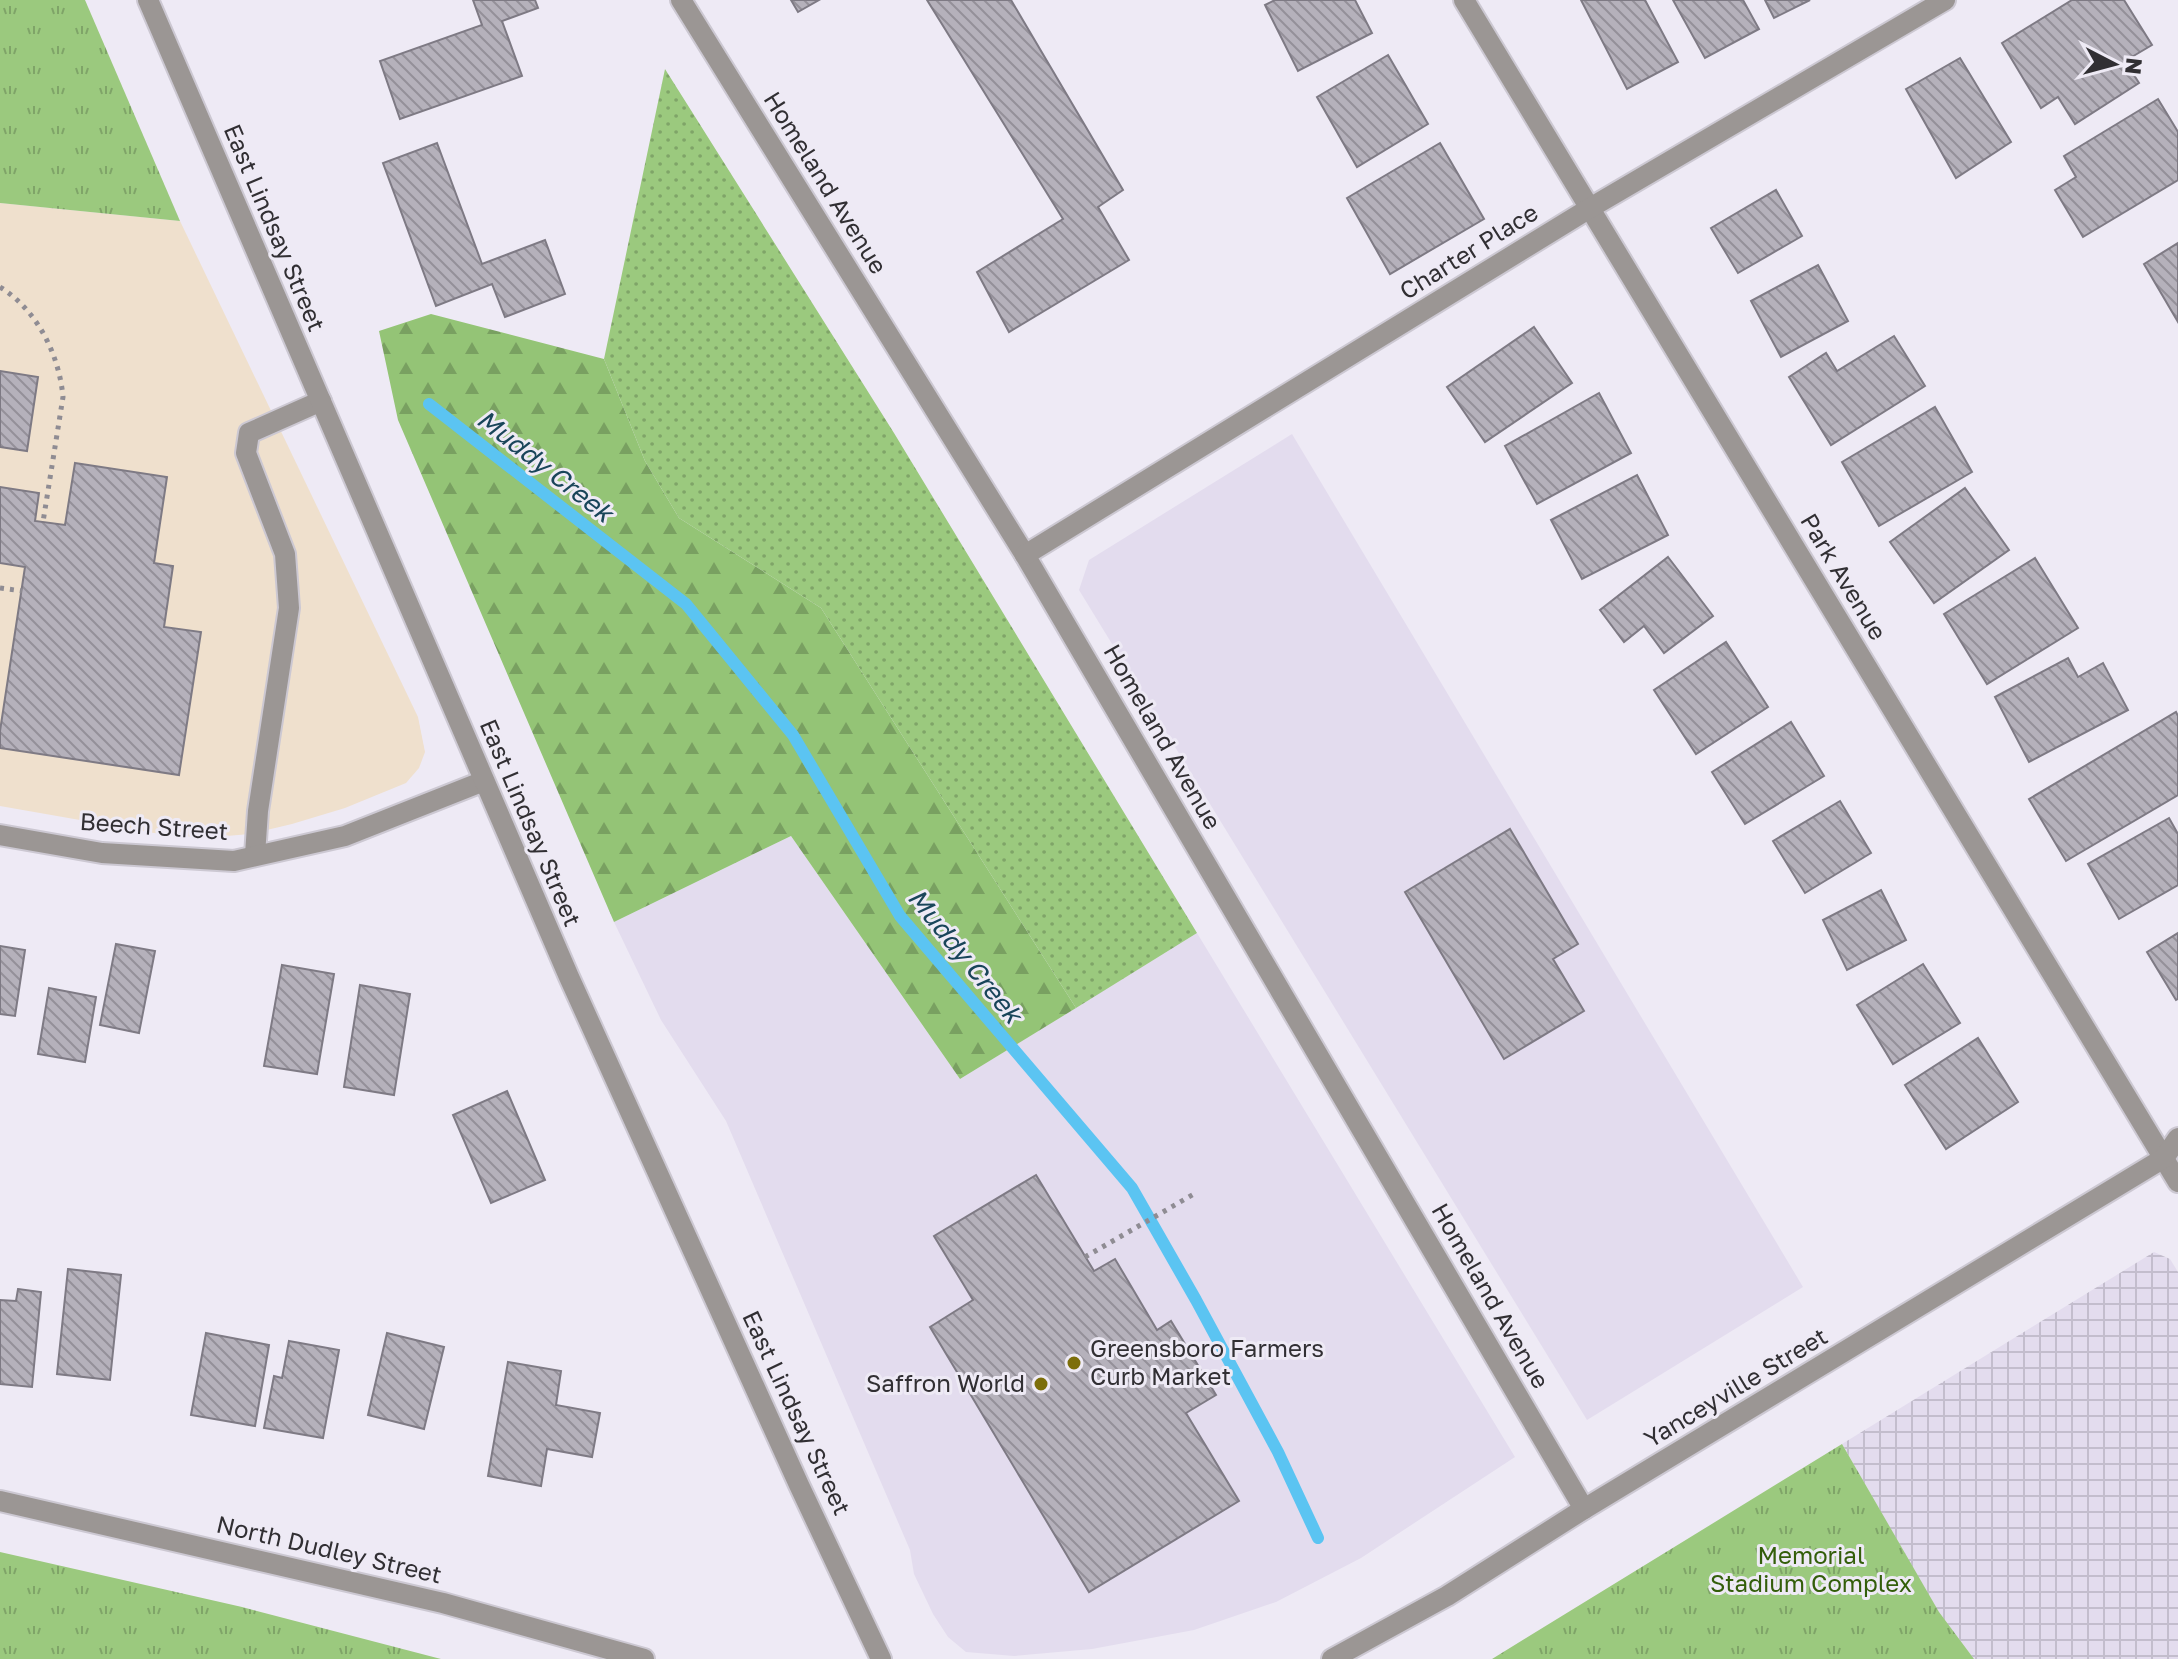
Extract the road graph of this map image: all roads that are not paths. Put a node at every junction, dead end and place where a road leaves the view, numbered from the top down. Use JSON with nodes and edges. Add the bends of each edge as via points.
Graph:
{"nodes":[{"id":1,"x":148,"y":0,"type":"edge"},
{"id":2,"x":681,"y":0,"type":"edge"},
{"id":3,"x":1464,"y":0,"type":"edge"},
{"id":4,"x":1945,"y":0,"type":"edge"},
{"id":5,"x":1590,"y":208,"type":"junction"},
{"id":6,"x":321,"y":401,"type":"junction"},
{"id":7,"x":1025,"y":555,"type":"junction"},
{"id":8,"x":484,"y":781,"type":"junction"},
{"id":9,"x":0,"y":835,"type":"edge"},
{"id":10,"x":255,"y":855,"type":"junction"},
{"id":11,"x":2178,"y":1138,"type":"edge"},
{"id":12,"x":2171,"y":1158,"type":"edge"},
{"id":13,"x":2178,"y":1182,"type":"edge"},
{"id":14,"x":0,"y":1501,"type":"edge"},
{"id":15,"x":1584,"y":1509,"type":"junction"},
{"id":16,"x":644,"y":1659,"type":"edge"},
{"id":17,"x":881,"y":1659,"type":"edge"},
{"id":18,"x":1332,"y":1659,"type":"edge"}],
"edges":[{"from":1,"to":6,"type":"street","name":"East Lindsay Street"},
{"from":2,"to":7,"type":"street","name":"Homeland Avenue"},
{"from":3,"to":5,"type":"street","name":"Park Avenue"},
{"from":4,"to":5,"type":"street","name":"Charter Place"},
{"from":5,"to":7,"type":"street","name":"Charter Place"},
{"from":5,"to":12,"type":"street","name":"Park Avenue"},
{"from":6,"to":8,"type":"street","name":"East Lindsay Street"},
{"from":6,"to":10,"type":"street","via":[[249,433],[246,453],[285,554],[289,608]]},
{"from":7,"to":15,"type":"street","name":"Homeland Avenue"},
{"from":8,"to":10,"type":"street","name":"Beech Street","via":[[345,836]]},
{"from":8,"to":17,"type":"street","name":"East Lindsay Street"},
{"from":9,"to":10,"type":"street","name":"Beech Street","via":[[102,853],[234,861]]},
{"from":11,"to":12,"type":"street","name":"Yanceyville Street"},
{"from":12,"to":13,"type":"street","name":"Park Avenue"},
{"from":12,"to":15,"type":"street","name":"Yanceyville Street"},
{"from":14,"to":16,"type":"street","name":"North Dudley Street","via":[[443,1603]]},
{"from":15,"to":18,"type":"street","name":"Yanceyville Street","via":[[1447,1596]]}]}
